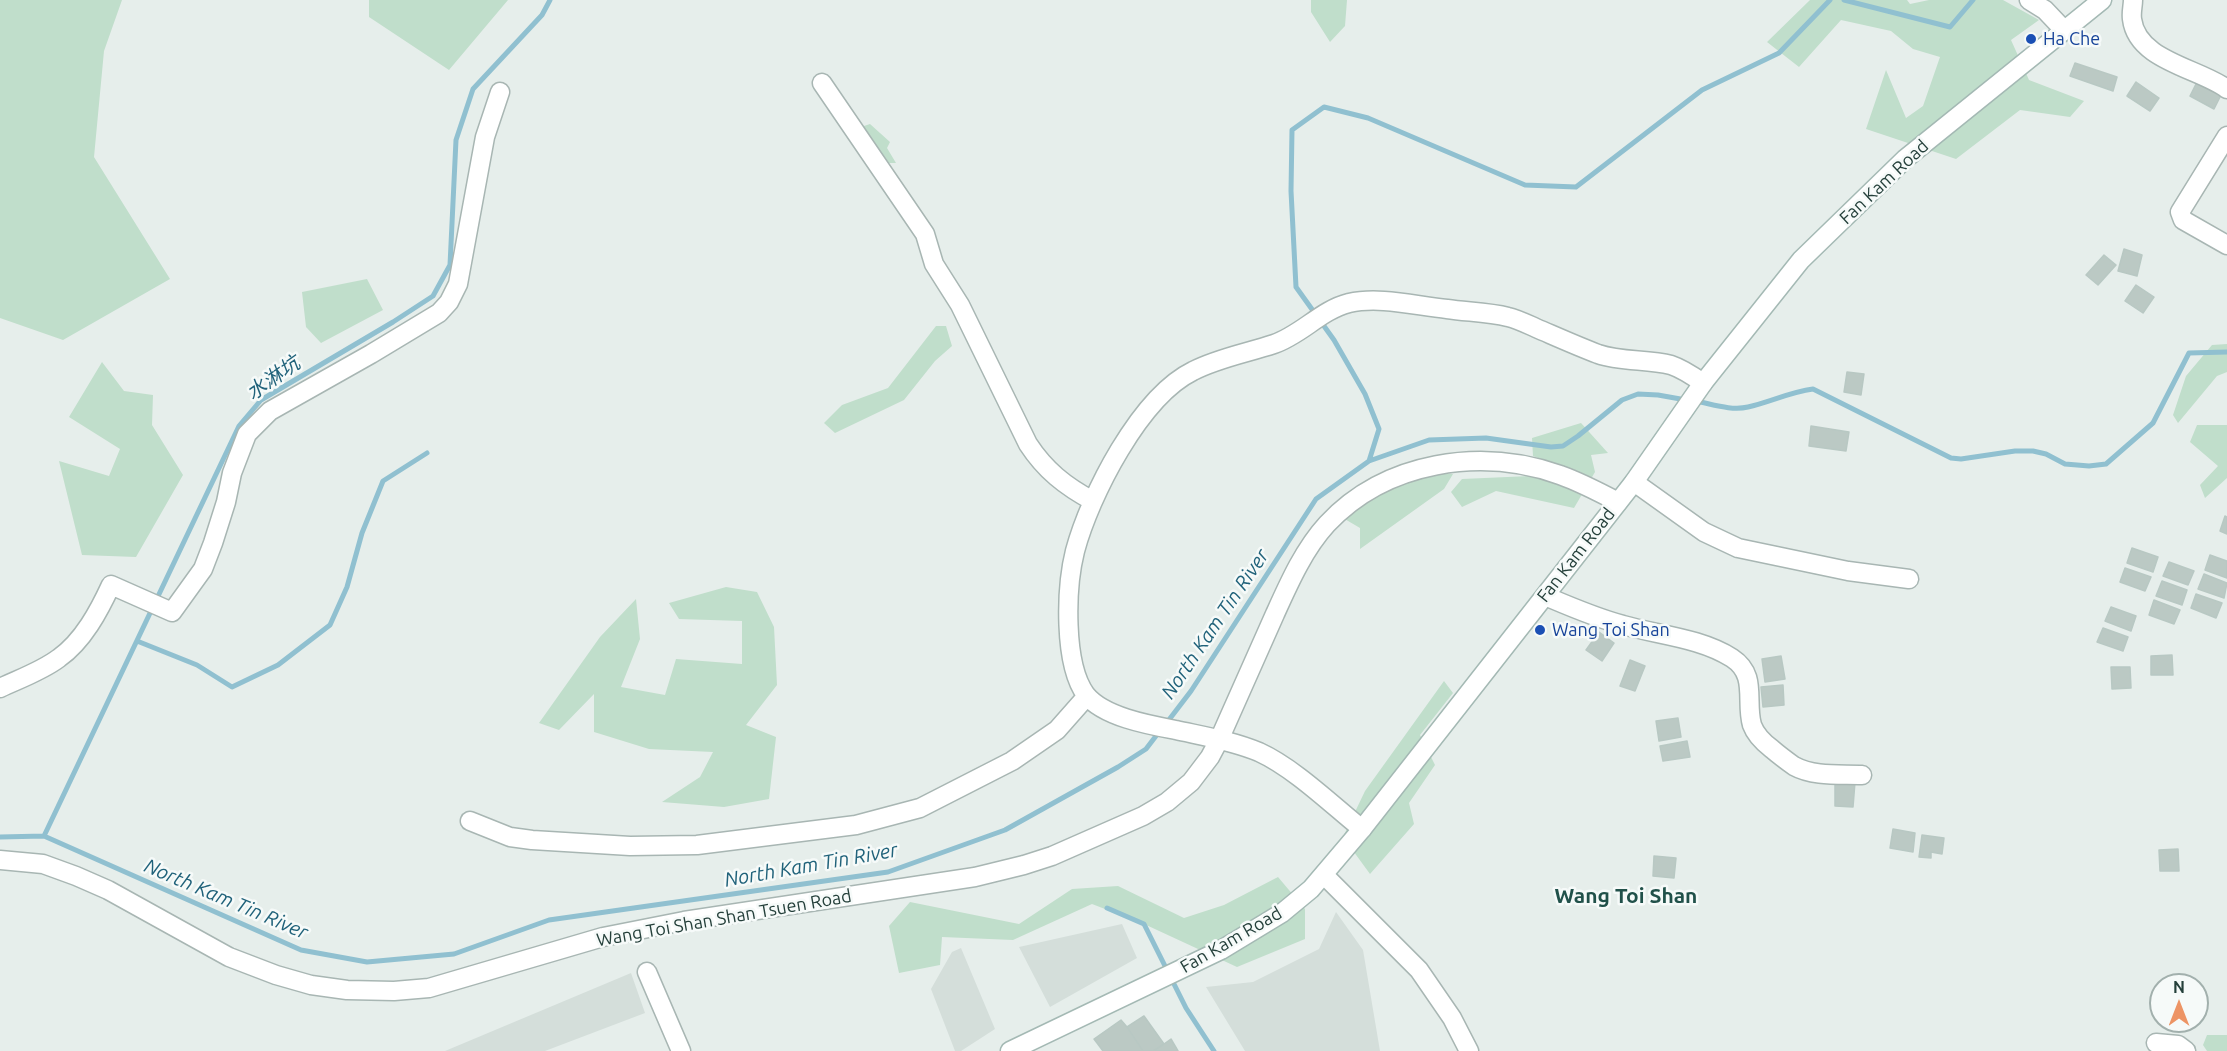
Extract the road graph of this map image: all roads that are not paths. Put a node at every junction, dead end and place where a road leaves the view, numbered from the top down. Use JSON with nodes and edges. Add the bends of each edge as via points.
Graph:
{"nodes":[{"id":1,"x":2029,"y":0,"type":"edge"},
{"id":2,"x":2102,"y":0,"type":"edge"},
{"id":3,"x":2133,"y":0,"type":"edge"},
{"id":4,"x":2064,"y":30,"type":"junction"},
{"id":5,"x":2226,"y":81,"type":"edge"},
{"id":6,"x":822,"y":83,"type":"dead end"},
{"id":7,"x":500,"y":92,"type":"dead end"},
{"id":8,"x":2227,"y":136,"type":"edge"},
{"id":9,"x":2227,"y":245,"type":"edge"},
{"id":10,"x":1703,"y":383,"type":"junction"},
{"id":11,"x":1634,"y":482,"type":"junction"},
{"id":12,"x":1093,"y":501,"type":"junction"},
{"id":13,"x":1618,"y":501,"type":"junction"},
{"id":14,"x":1909,"y":579,"type":"dead end"},
{"id":15,"x":1545,"y":596,"type":"junction"},
{"id":16,"x":0,"y":688,"type":"edge"},
{"id":17,"x":1087,"y":696,"type":"junction"},
{"id":18,"x":1220,"y":740,"type":"junction"},
{"id":19,"x":1862,"y":775,"type":"dead end"},
{"id":20,"x":470,"y":821,"type":"dead end"},
{"id":21,"x":1362,"y":829,"type":"junction"},
{"id":22,"x":0,"y":860,"type":"edge"},
{"id":23,"x":1324,"y":876,"type":"junction"},
{"id":24,"x":647,"y":972,"type":"dead end"},
{"id":25,"x":2156,"y":1043,"type":"dead end"},
{"id":26,"x":681,"y":1051,"type":"edge"},
{"id":27,"x":1010,"y":1051,"type":"edge"},
{"id":28,"x":1469,"y":1051,"type":"edge"},
{"id":29,"x":2186,"y":1051,"type":"edge"}],
"edges":[{"from":1,"to":4,"type":"street"},
{"from":2,"to":4,"type":"street","name":"Fan Kam Road"},
{"from":3,"to":5,"type":"street","via":[[2132,20],[2139,36],[2158,55]]},
{"from":4,"to":10,"type":"street","name":"Fan Kam Road","via":[[1905,159],[1801,260]]},
{"from":6,"to":12,"type":"street","via":[[925,234],[939,275],[960,305],[1028,444],[1055,477]]},
{"from":7,"to":16,"type":"street","via":[[485,137],[458,284],[449,302],[439,313],[257,422],[239,452],[202,569],[172,612],[111,585],[100,608],[61,657]]},
{"from":8,"to":9,"type":"street","via":[[2180,212],[2183,220]]},
{"from":10,"to":11,"type":"street","name":"Fan Kam Road"},
{"from":10,"to":12,"type":"street","via":[[1672,366],[1603,356],[1509,317],[1377,301],[1348,303],[1275,344],[1210,363],[1173,382],[1149,405]]},
{"from":11,"to":13,"type":"street","name":"Fan Kam Road"},
{"from":11,"to":14,"type":"street","via":[[1704,532],[1738,548],[1848,571]]},
{"from":12,"to":17,"type":"street","via":[[1071,567],[1068,609],[1076,672]]},
{"from":13,"to":15,"type":"street","name":"Fan Kam Road"},
{"from":13,"to":18,"type":"street","name":"Wang Toi Shan Shan Tsuen Road","via":[[1559,474],[1504,461],[1426,467],[1373,487],[1327,524],[1309,547]]},
{"from":15,"to":19,"type":"street","via":[[1621,625],[1732,657],[1748,678],[1752,725],[1763,742],[1803,770]]},
{"from":15,"to":21,"type":"street","name":"Fan Kam Road"},
{"from":17,"to":18,"type":"street","via":[[1111,712],[1141,722]]},
{"from":17,"to":20,"type":"street","via":[[1057,730],[1012,761],[920,807],[856,825],[697,845],[630,846],[510,837]]},
{"from":18,"to":21,"type":"street","via":[[1259,752],[1279,764]]},
{"from":18,"to":22,"type":"street","name":"Wang Toi Shan Shan Tsuen Road","via":[[1191,782],[1167,802],[1103,834],[1024,865],[975,877],[603,937],[429,988],[347,990],[276,975],[229,957],[76,876],[43,864]]},
{"from":21,"to":23,"type":"street","name":"Fan Kam Road"},
{"from":23,"to":27,"type":"street","name":"Fan Kam Road","via":[[1282,913],[1221,950]]},
{"from":23,"to":28,"type":"street","via":[[1419,970]]},
{"from":24,"to":26,"type":"street"},
{"from":25,"to":29,"type":"street","via":[[2178,1045]]}]}
